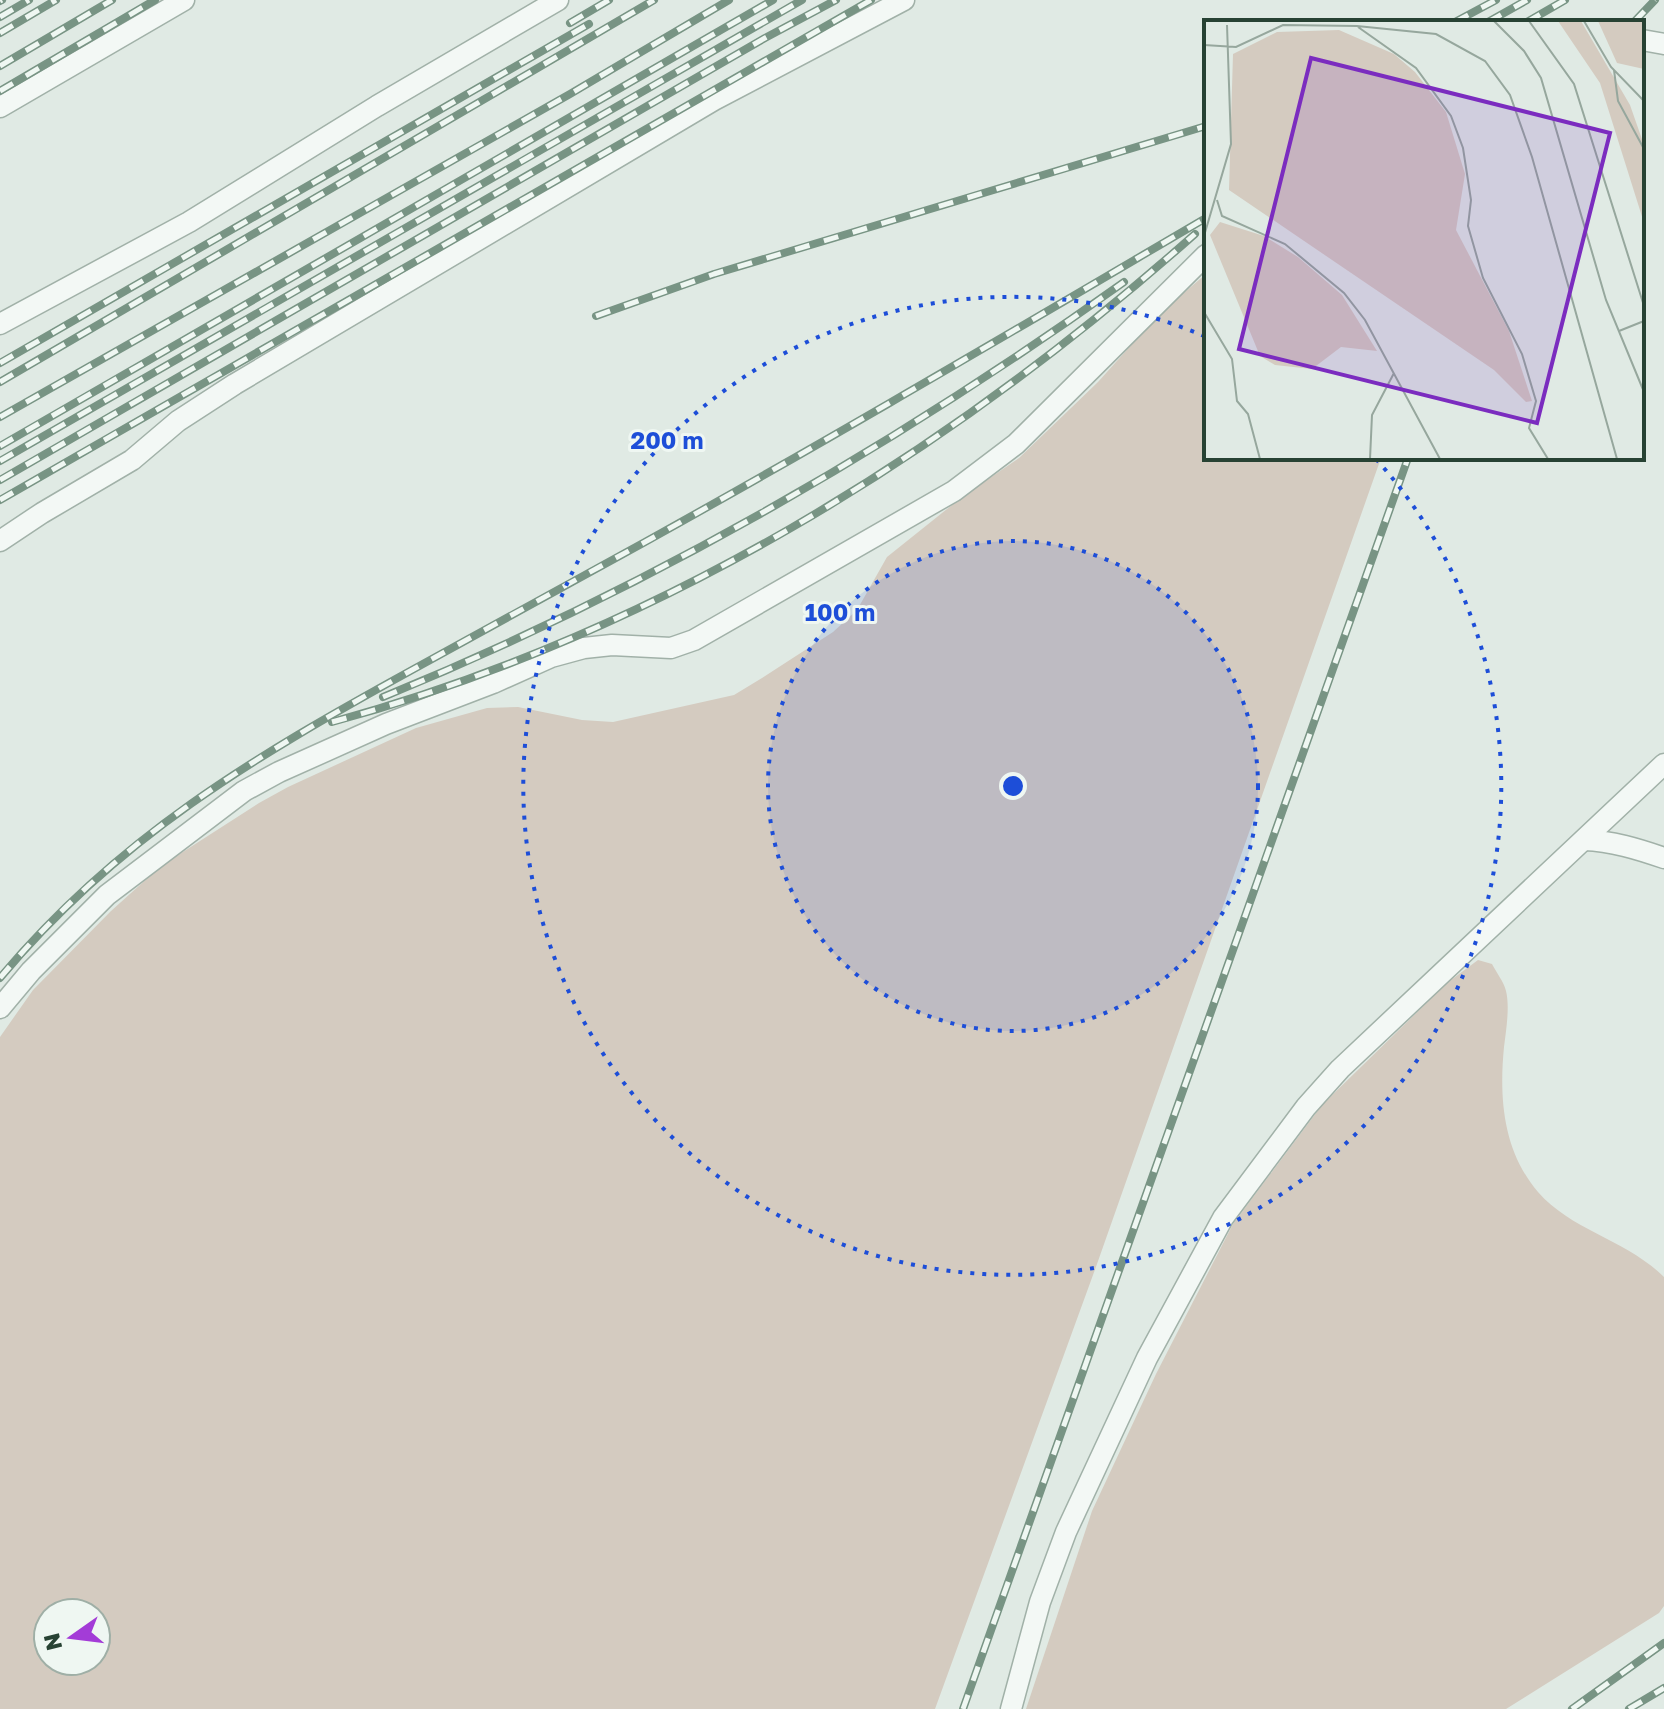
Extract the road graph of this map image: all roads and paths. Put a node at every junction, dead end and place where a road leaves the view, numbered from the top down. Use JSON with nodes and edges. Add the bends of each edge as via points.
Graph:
{"nodes":[{"id":1,"x":184,"y":0,"type":"edge"},
{"id":2,"x":558,"y":0,"type":"edge"},
{"id":3,"x":904,"y":0,"type":"edge"},
{"id":4,"x":1644,"y":40,"type":"edge"},
{"id":5,"x":1664,"y":44,"type":"edge"},
{"id":6,"x":0,"y":107,"type":"edge"},
{"id":7,"x":1204,"y":257,"type":"edge"},
{"id":8,"x":0,"y":324,"type":"edge"},
{"id":9,"x":0,"y":541,"type":"edge"},
{"id":10,"x":1664,"y":764,"type":"edge"},
{"id":11,"x":1584,"y":840,"type":"junction"},
{"id":12,"x":1664,"y":858,"type":"edge"},
{"id":13,"x":0,"y":1008,"type":"edge"},
{"id":14,"x":1011,"y":1709,"type":"edge"}],
"edges":[{"from":1,"to":6,"type":"lane"},
{"from":2,"to":8,"type":"lane","via":[[189,222]]},
{"from":3,"to":9,"type":"lane","via":[[714,100],[235,384],[178,421],[132,460]]},
{"from":4,"to":5,"type":"lane"},
{"from":7,"to":13,"type":"lane","via":[[1016,444],[954,491],[694,640],[671,648],[612,645],[551,657],[279,772],[244,791],[107,895]]},
{"from":10,"to":11,"type":"lane"},
{"from":11,"to":12,"type":"lane"},
{"from":11,"to":14,"type":"lane","via":[[1340,1069],[1223,1218],[1147,1358],[1066,1532],[1040,1602]]}]}
